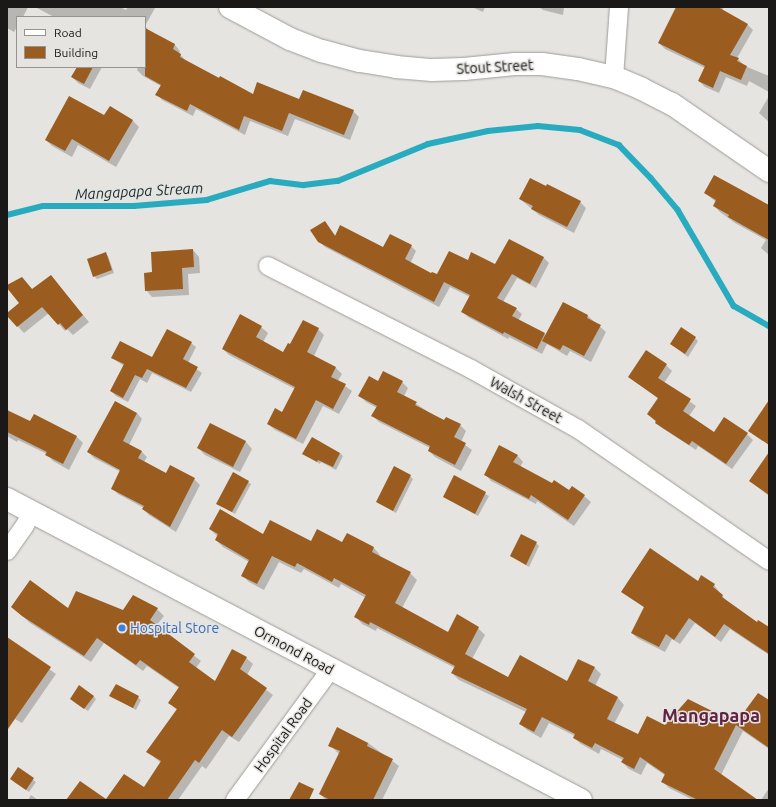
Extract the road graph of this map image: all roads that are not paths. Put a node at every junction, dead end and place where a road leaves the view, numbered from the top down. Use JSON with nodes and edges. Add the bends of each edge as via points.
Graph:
{"nodes":[{"id":1,"x":230,"y":7,"type":"edge"},
{"id":2,"x":619,"y":7,"type":"edge"},
{"id":3,"x":614,"y":77,"type":"junction"},
{"id":4,"x":769,"y":171,"type":"edge"},
{"id":5,"x":268,"y":266,"type":"dead end"},
{"id":6,"x":7,"y":499,"type":"edge"},
{"id":7,"x":32,"y":512,"type":"junction"},
{"id":8,"x":7,"y":551,"type":"edge"},
{"id":9,"x":769,"y":562,"type":"edge"},
{"id":10,"x":331,"y":669,"type":"junction"},
{"id":11,"x":235,"y":800,"type":"edge"},
{"id":12,"x":581,"y":800,"type":"edge"}],
"edges":[{"from":1,"to":3,"type":"main road","name":"Stout Street","via":[[290,39],[360,61],[432,70],[542,64]]},
{"from":2,"to":3,"type":"street"},
{"from":3,"to":4,"type":"main road","name":"Stout Street","via":[[672,104]]},
{"from":5,"to":9,"type":"street","name":"Walsh Street","via":[[471,369],[578,429]]},
{"from":6,"to":7,"type":"main road","name":"Ormond Road"},
{"from":7,"to":8,"type":"street"},
{"from":7,"to":10,"type":"main road","name":"Ormond Road"},
{"from":10,"to":11,"type":"street","name":"Hospital Road"},
{"from":10,"to":12,"type":"main road","name":"Ormond Road"}]}
